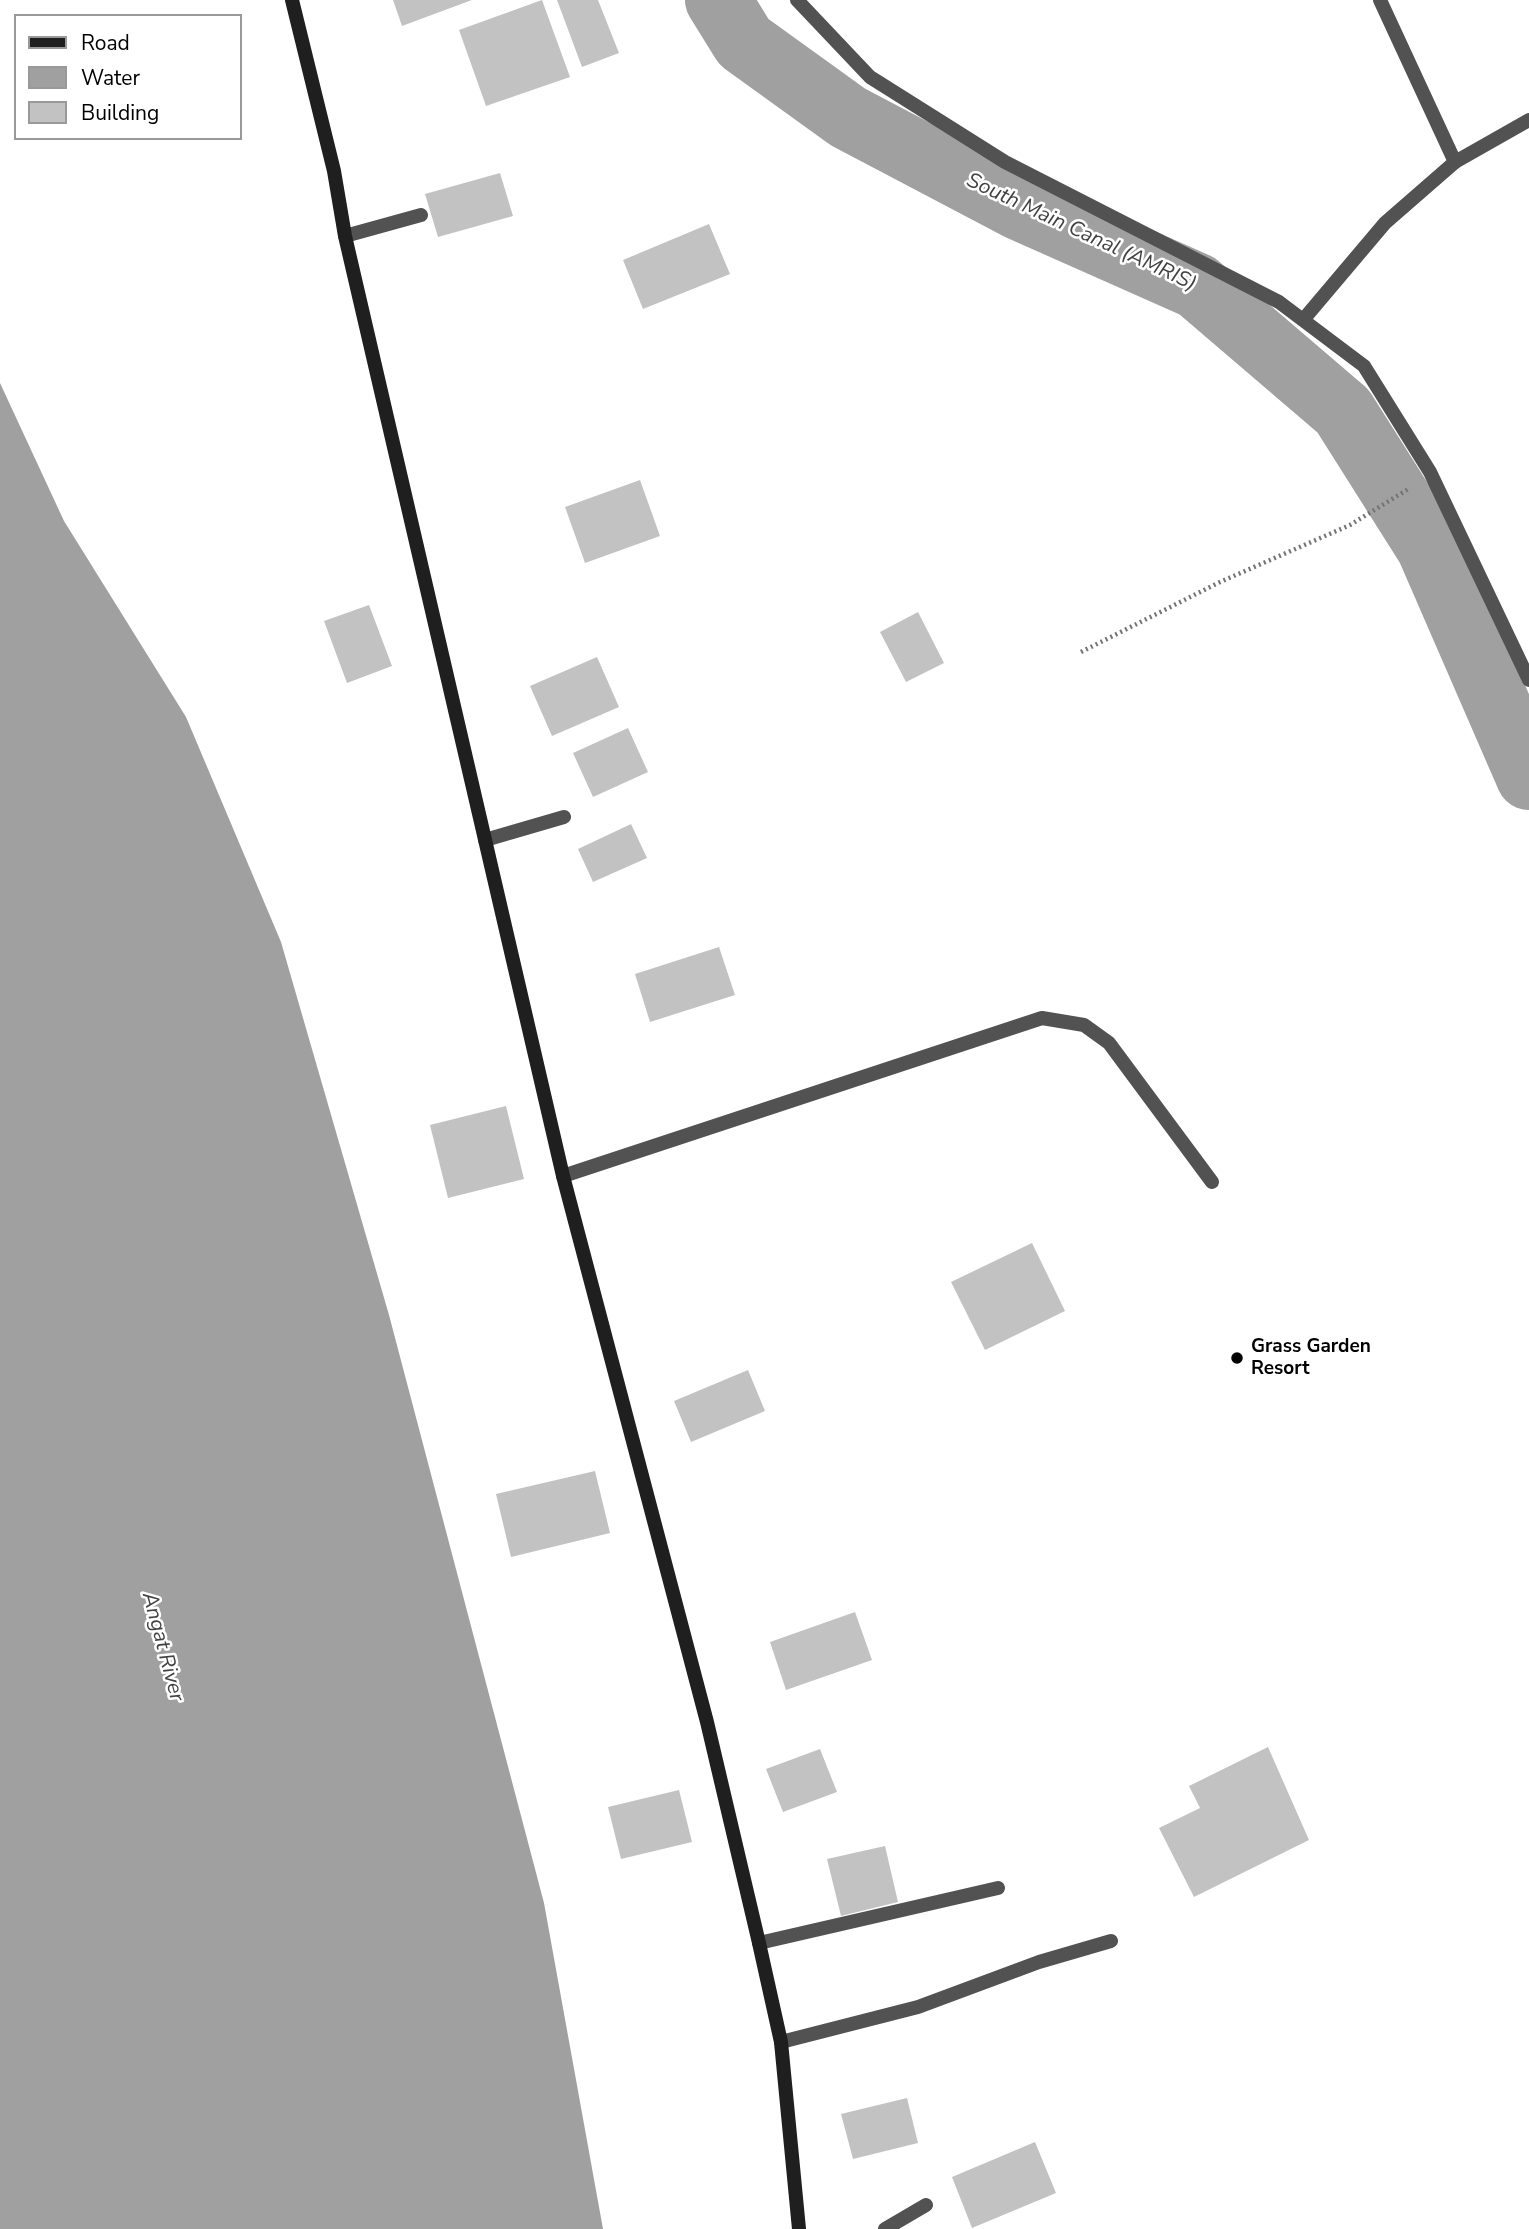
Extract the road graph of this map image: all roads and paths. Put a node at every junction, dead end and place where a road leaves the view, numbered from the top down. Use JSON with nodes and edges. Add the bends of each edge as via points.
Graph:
{"nodes":[{"id":1,"x":292,"y":0,"type":"edge"},
{"id":2,"x":797,"y":0,"type":"edge"},
{"id":3,"x":1380,"y":0,"type":"edge"},
{"id":4,"x":1529,"y":120,"type":"edge"},
{"id":5,"x":1455,"y":162,"type":"junction"},
{"id":6,"x":421,"y":215,"type":"dead end"},
{"id":7,"x":345,"y":236,"type":"junction"},
{"id":8,"x":1303,"y":320,"type":"junction"},
{"id":9,"x":1415,"y":485,"type":"dead end"},
{"id":10,"x":1081,"y":652,"type":"dead end"},
{"id":11,"x":1529,"y":680,"type":"edge"},
{"id":12,"x":564,"y":817,"type":"dead end"},
{"id":13,"x":485,"y":840,"type":"junction"},
{"id":14,"x":563,"y":1176,"type":"junction"},
{"id":15,"x":1212,"y":1182,"type":"dead end"},
{"id":16,"x":998,"y":1888,"type":"dead end"},
{"id":17,"x":1111,"y":1941,"type":"dead end"},
{"id":18,"x":759,"y":1943,"type":"junction"},
{"id":19,"x":781,"y":2042,"type":"junction"},
{"id":20,"x":926,"y":2205,"type":"dead end"},
{"id":21,"x":799,"y":2229,"type":"edge"},
{"id":22,"x":885,"y":2229,"type":"edge"}],
"edges":[{"from":1,"to":7,"type":"street","via":[[334,171]]},
{"from":2,"to":8,"type":"street","via":[[870,77],[982,148],[1279,302]]},
{"from":3,"to":5,"type":"street"},
{"from":4,"to":5,"type":"street"},
{"from":5,"to":8,"type":"street","via":[[1385,223]]},
{"from":6,"to":7,"type":"street"},
{"from":7,"to":13,"type":"street"},
{"from":8,"to":11,"type":"street","via":[[1364,366],[1430,472]]},
{"from":9,"to":10,"type":"path","via":[[1350,525],[1220,582]]},
{"from":12,"to":13,"type":"street"},
{"from":13,"to":14,"type":"street"},
{"from":14,"to":15,"type":"street","via":[[1042,1018],[1084,1025],[1109,1043]]},
{"from":14,"to":18,"type":"street","via":[[708,1722]]},
{"from":16,"to":18,"type":"street"},
{"from":17,"to":19,"type":"street","via":[[918,2007]]},
{"from":18,"to":19,"type":"street"},
{"from":19,"to":21,"type":"street"},
{"from":20,"to":22,"type":"street"}]}
